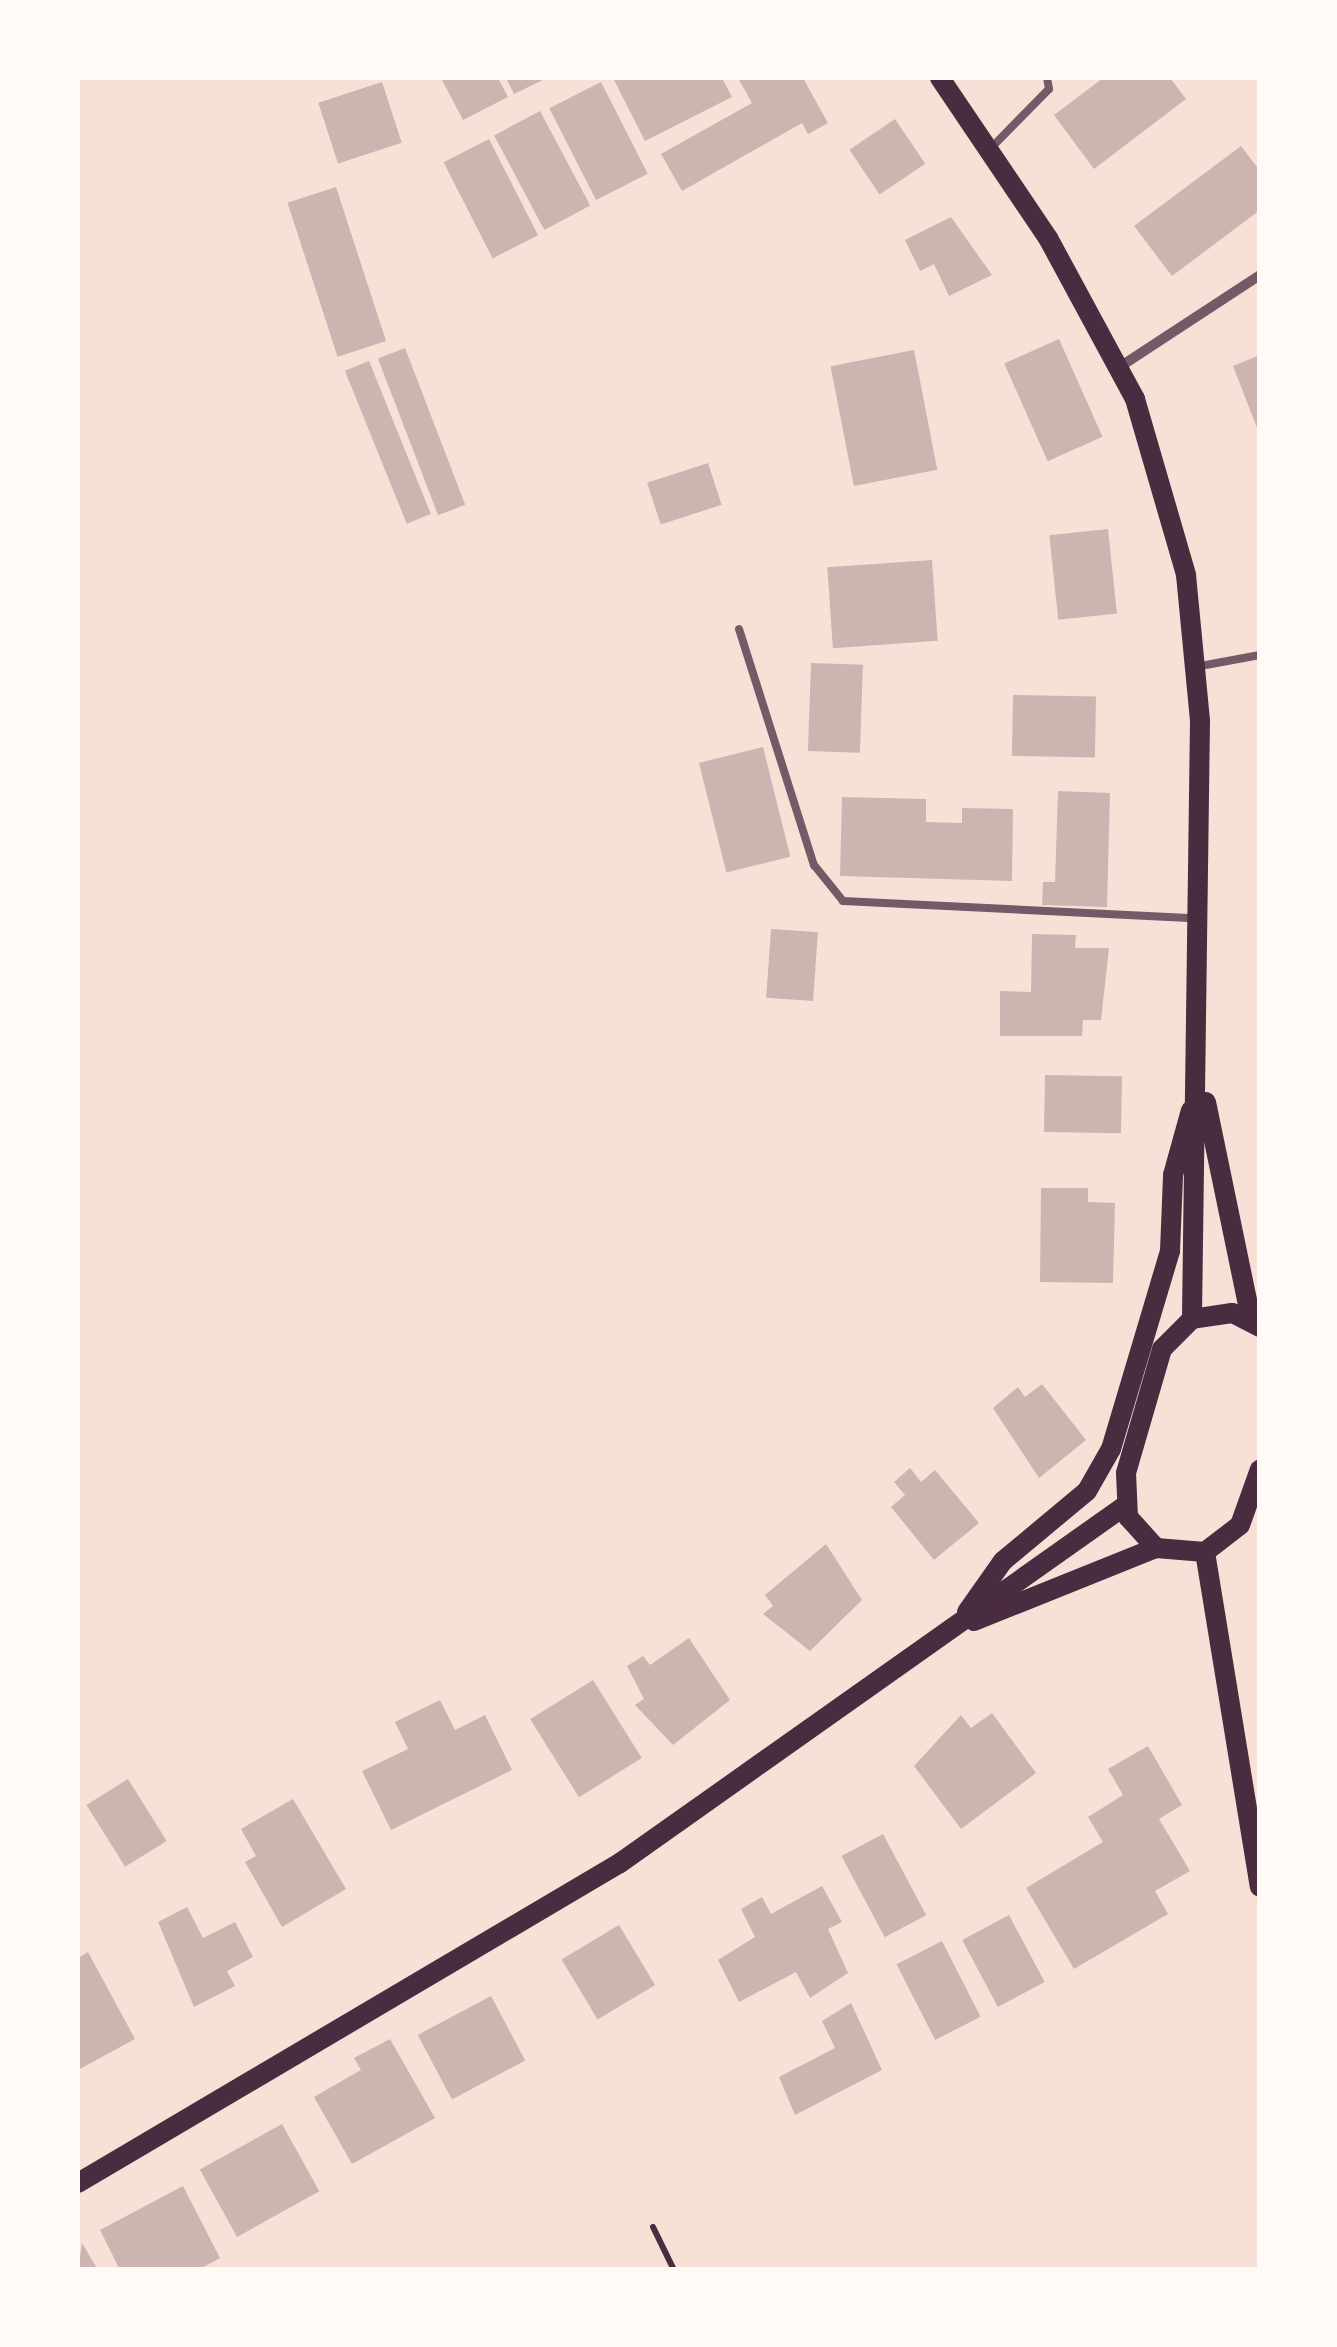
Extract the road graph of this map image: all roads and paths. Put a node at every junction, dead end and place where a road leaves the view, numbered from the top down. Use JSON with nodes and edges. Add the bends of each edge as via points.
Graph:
{"nodes":[{"id":1,"x":940,"y":78,"type":"edge"},
{"id":2,"x":1047,"y":78,"type":"edge"},
{"id":3,"x":989,"y":150,"type":"junction"},
{"id":4,"x":1260,"y":276,"type":"edge"},
{"id":5,"x":1118,"y":368,"type":"junction"},
{"id":6,"x":739,"y":629,"type":"dead end"},
{"id":7,"x":1260,"y":656,"type":"edge"},
{"id":8,"x":1195,"y":667,"type":"junction"},
{"id":9,"x":1194,"y":918,"type":"junction"},
{"id":10,"x":1199,"y":1081,"type":"junction"},
{"id":11,"x":1192,"y":1319,"type":"junction"},
{"id":12,"x":1255,"y":1323,"type":"edge"},
{"id":13,"x":1260,"y":1469,"type":"edge"},
{"id":14,"x":1126,"y":1505,"type":"junction"},
{"id":15,"x":1156,"y":1548,"type":"junction"},
{"id":16,"x":1206,"y":1552,"type":"junction"},
{"id":17,"x":958,"y":1626,"type":"junction"},
{"id":18,"x":1260,"y":1886,"type":"edge"},
{"id":19,"x":78,"y":2183,"type":"edge"},
{"id":20,"x":652,"y":2227,"type":"dead end"},
{"id":21,"x":674,"y":2270,"type":"edge"}],
"edges":[{"from":1,"to":3,"type":"main road"},
{"from":2,"to":3,"type":"lane","via":[[1049,89]]},
{"from":3,"to":5,"type":"main road"},
{"from":4,"to":5,"type":"street"},
{"from":5,"to":8,"type":"main road","via":[[1186,575]]},
{"from":6,"to":9,"type":"lane","via":[[814,864],[843,901]]},
{"from":7,"to":8,"type":"lane"},
{"from":8,"to":9,"type":"main road"},
{"from":9,"to":10,"type":"main road"},
{"from":10,"to":11,"type":"main road"},
{"from":10,"to":12,"type":"main road","via":[[1224,1162]]},
{"from":10,"to":17,"type":"main road","via":[[1173,1176],[1170,1251],[1112,1449],[1087,1491],[1004,1561]]},
{"from":11,"to":12,"type":"main road"},
{"from":11,"to":14,"type":"main road","via":[[1154,1369]]},
{"from":13,"to":16,"type":"main road","via":[[1240,1526]]},
{"from":14,"to":15,"type":"main road"},
{"from":14,"to":17,"type":"main road"},
{"from":15,"to":16,"type":"main road"},
{"from":15,"to":17,"type":"main road"},
{"from":16,"to":18,"type":"main road"},
{"from":17,"to":19,"type":"main road","via":[[620,1863]]},
{"from":20,"to":21,"type":"path"}]}
